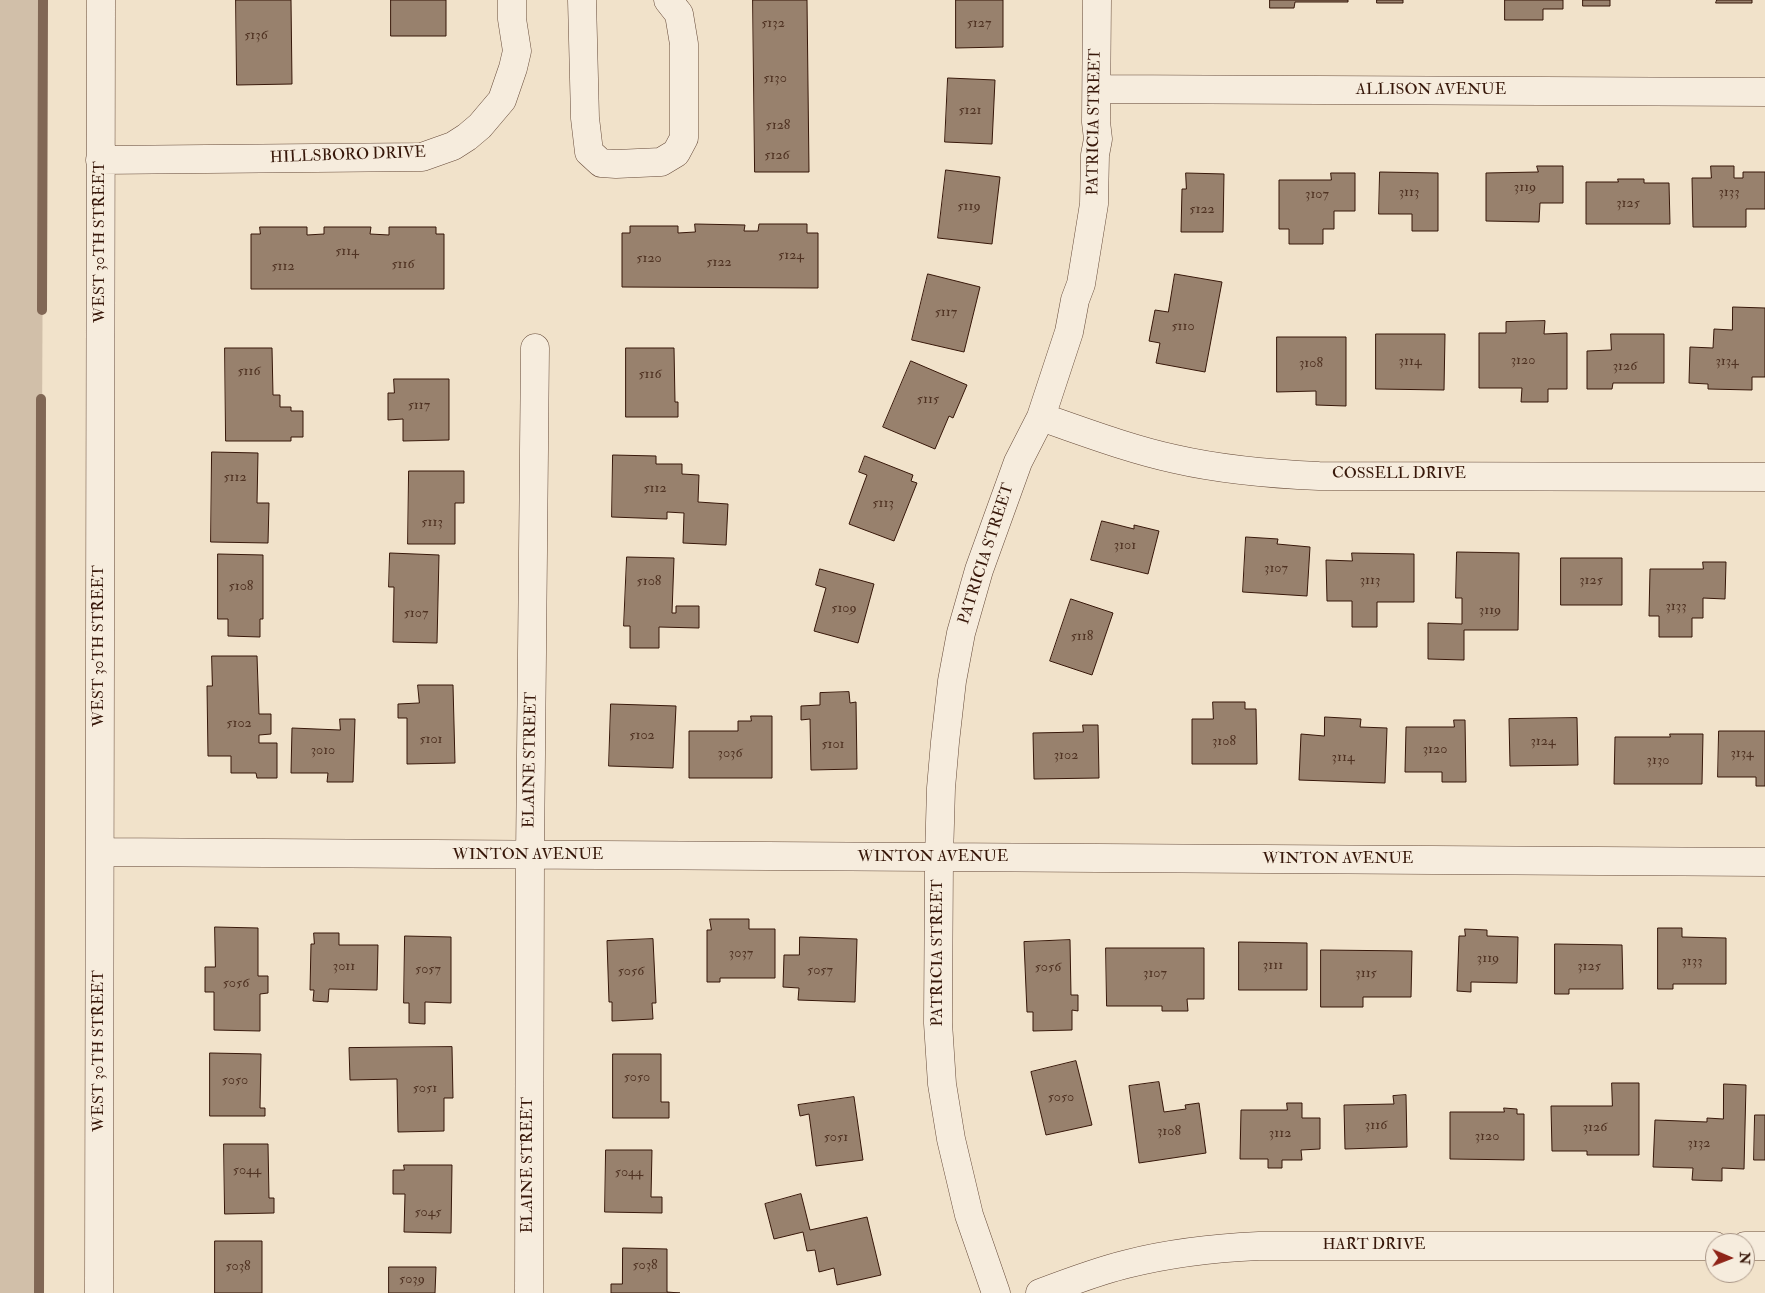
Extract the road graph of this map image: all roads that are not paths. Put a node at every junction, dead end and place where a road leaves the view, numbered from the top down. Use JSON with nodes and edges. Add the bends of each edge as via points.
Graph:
{"nodes":[{"id":1,"x":101,"y":0,"type":"edge"},
{"id":2,"x":512,"y":0,"type":"edge"},
{"id":3,"x":582,"y":0,"type":"edge"},
{"id":4,"x":668,"y":0,"type":"edge"},
{"id":5,"x":1097,"y":0,"type":"edge"},
{"id":6,"x":1097,"y":89,"type":"junction"},
{"id":7,"x":1765,"y":92,"type":"edge"},
{"id":8,"x":100,"y":160,"type":"junction"},
{"id":9,"x":536,"y":348,"type":"dead end"},
{"id":10,"x":1041,"y":417,"type":"junction"},
{"id":11,"x":1765,"y":477,"type":"edge"},
{"id":12,"x":100,"y":852,"type":"junction"},
{"id":13,"x":530,"y":856,"type":"junction"},
{"id":14,"x":939,"y":858,"type":"junction"},
{"id":15,"x":1765,"y":862,"type":"edge"},
{"id":16,"x":1705,"y":1246,"type":"edge"},
{"id":17,"x":99,"y":1293,"type":"edge"},
{"id":18,"x":529,"y":1293,"type":"edge"},
{"id":19,"x":996,"y":1293,"type":"edge"},
{"id":20,"x":1040,"y":1293,"type":"edge"}],
"edges":[{"from":1,"to":8,"type":"street","name":"WEST 30TH STREET"},
{"from":2,"to":8,"type":"street","name":"HILLSBORO DRIVE","via":[[517,51],[502,100],[480,126],[454,146],[422,157]]},
{"from":3,"to":4,"type":"street","via":[[589,152],[601,163],[616,164],[661,162],[676,153],[684,138],[684,44],[679,14]]},
{"from":5,"to":6,"type":"street","name":"PATRICIA STREET"},
{"from":6,"to":7,"type":"street","name":"ALLISON AVENUE"},
{"from":6,"to":10,"type":"street","name":"PATRICIA STREET","via":[[1098,139],[1087,253],[1069,332]]},
{"from":8,"to":12,"type":"street","name":"WEST 30TH STREET"},
{"from":9,"to":13,"type":"street","name":"ELAINE STREET"},
{"from":10,"to":11,"type":"street","name":"COSSELL DRIVE","via":[[1158,455],[1253,472],[1319,476]]},
{"from":10,"to":14,"type":"street","name":"PATRICIA STREET","via":[[1018,462],[995,522],[961,633],[945,742]]},
{"from":12,"to":13,"type":"street","name":"WINTON AVENUE"},
{"from":12,"to":17,"type":"street","name":"WEST 30TH STREET"},
{"from":13,"to":14,"type":"street","name":"WINTON AVENUE"},
{"from":13,"to":18,"type":"street","name":"ELAINE STREET"},
{"from":14,"to":15,"type":"street","name":"WINTON AVENUE"},
{"from":14,"to":19,"type":"street","name":"PATRICIA STREET","via":[[938,1023],[942,1084],[969,1215]]},
{"from":16,"to":20,"type":"street","name":"HART DRIVE","via":[[1225,1248],[1130,1263]]}]}
